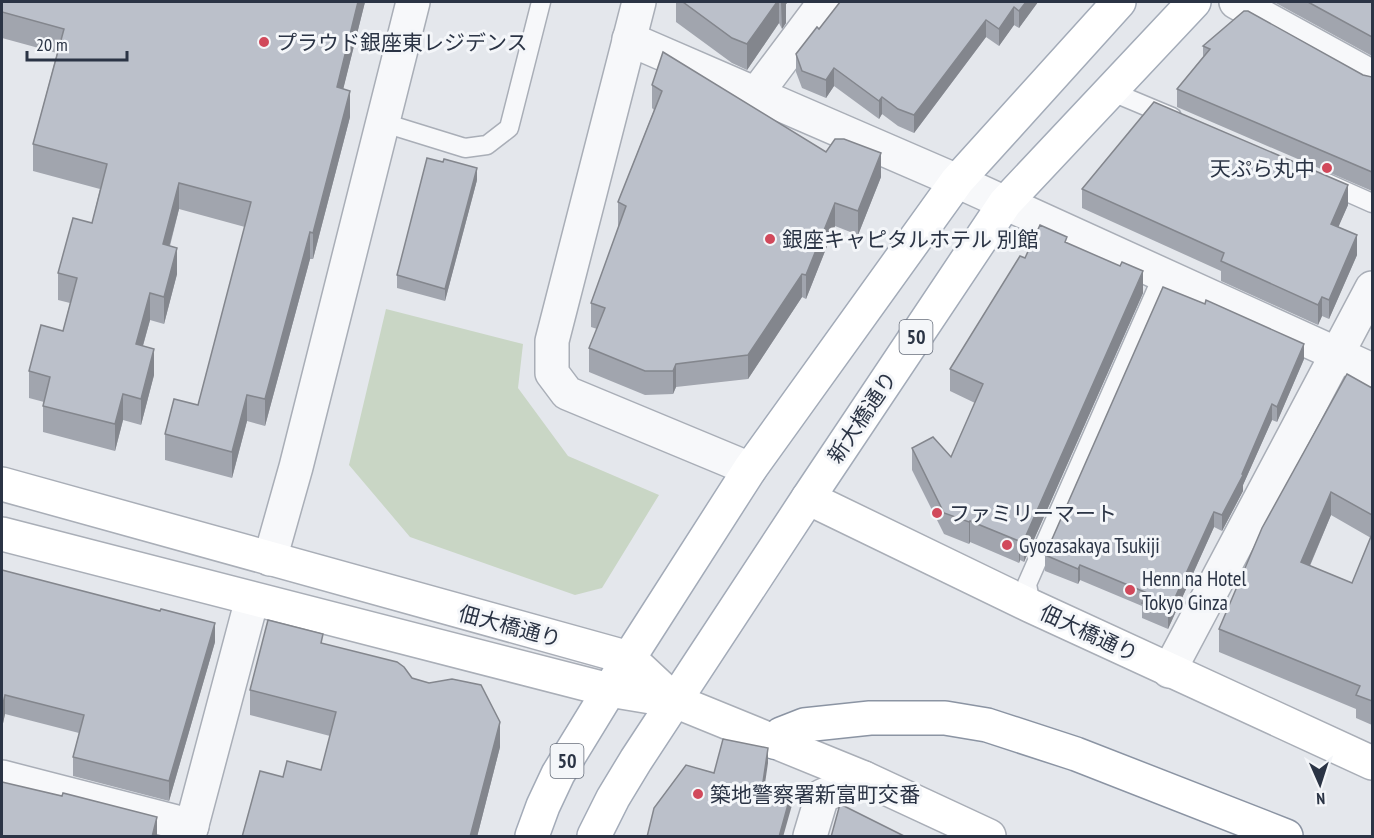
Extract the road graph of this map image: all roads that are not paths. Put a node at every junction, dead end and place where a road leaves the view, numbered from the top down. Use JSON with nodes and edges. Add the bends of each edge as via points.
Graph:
{"nodes":[{"id":1,"x":413,"y":2,"type":"edge"},
{"id":2,"x":541,"y":2,"type":"edge"},
{"id":3,"x":639,"y":2,"type":"edge"},
{"id":4,"x":825,"y":2,"type":"edge"},
{"id":5,"x":1119,"y":2,"type":"edge"},
{"id":6,"x":1194,"y":2,"type":"edge"},
{"id":7,"x":1236,"y":2,"type":"edge"},
{"id":8,"x":629,"y":39,"type":"junction"},
{"id":9,"x":1372,"y":77,"type":"edge"},
{"id":10,"x":1110,"y":91,"type":"junction"},
{"id":11,"x":756,"y":94,"type":"junction"},
{"id":12,"x":381,"y":122,"type":"junction"},
{"id":13,"x":1186,"y":123,"type":"edge"},
{"id":14,"x":1307,"y":174,"type":"edge"},
{"id":15,"x":957,"y":181,"type":"junction"},
{"id":16,"x":1005,"y":203,"type":"junction"},
{"id":17,"x":1372,"y":203,"type":"edge"},
{"id":18,"x":1163,"y":275,"type":"junction"},
{"id":19,"x":1372,"y":288,"type":"edge"},
{"id":20,"x":1337,"y":354,"type":"junction"},
{"id":21,"x":1372,"y":370,"type":"edge"},
{"id":22,"x":750,"y":469,"type":"junction"},
{"id":23,"x":2,"y":484,"type":"edge"},
{"id":24,"x":808,"y":498,"type":"junction"},
{"id":25,"x":2,"y":534,"type":"edge"},
{"id":26,"x":270,"y":559,"type":"junction"},
{"id":27,"x":252,"y":599,"type":"junction"},
{"id":28,"x":1030,"y":606,"type":"junction"},
{"id":29,"x":628,"y":658,"type":"junction"},
{"id":30,"x":1169,"y":671,"type":"junction"},
{"id":31,"x":609,"y":690,"type":"junction"},
{"id":32,"x":675,"y":701,"type":"junction"},
{"id":33,"x":774,"y":742,"type":"junction"},
{"id":34,"x":1372,"y":763,"type":"edge"},
{"id":35,"x":2,"y":777,"type":"edge"},
{"id":36,"x":864,"y":778,"type":"junction"},
{"id":37,"x":1179,"y":794,"type":"junction"},
{"id":38,"x":191,"y":831,"type":"edge"},
{"id":39,"x":532,"y":837,"type":"edge"},
{"id":40,"x":594,"y":837,"type":"edge"},
{"id":41,"x":810,"y":837,"type":"edge"},
{"id":42,"x":989,"y":837,"type":"edge"},
{"id":43,"x":1265,"y":837,"type":"edge"},
{"id":44,"x":1286,"y":837,"type":"edge"}],
"edges":[{"from":1,"to":12,"type":"street"},
{"from":2,"to":12,"type":"lane","via":[[509,128],[487,145],[465,148]]},
{"from":3,"to":8,"type":"street"},
{"from":4,"to":11,"type":"street"},
{"from":5,"to":15,"type":"main road","number":"50"},
{"from":6,"to":10,"type":"main road","name":"新大橋通り","number":"50"},
{"from":7,"to":9,"type":"street"},
{"from":8,"to":11,"type":"street"},
{"from":8,"to":22,"type":"street","via":[[552,342],[552,373],[567,393]]},
{"from":10,"to":13,"type":"lane"},
{"from":10,"to":16,"type":"main road","name":"新大橋通り","number":"50"},
{"from":11,"to":15,"type":"street"},
{"from":12,"to":26,"type":"street"},
{"from":14,"to":17,"type":"lane"},
{"from":15,"to":16,"type":"street"},
{"from":15,"to":22,"type":"main road","number":"50"},
{"from":16,"to":18,"type":"street"},
{"from":16,"to":24,"type":"main road","name":"新大橋通り","number":"50"},
{"from":18,"to":20,"type":"street"},
{"from":18,"to":28,"type":"lane","via":[[1027,584]]},
{"from":19,"to":20,"type":"street"},
{"from":20,"to":21,"type":"street"},
{"from":20,"to":30,"type":"street"},
{"from":22,"to":29,"type":"main road","number":"50"},
{"from":23,"to":26,"type":"main road","name":"佃大橋通り"},
{"from":24,"to":28,"type":"main road","name":"佃大橋通り"},
{"from":24,"to":32,"type":"main road","name":"新大橋通り","number":"50"},
{"from":25,"to":27,"type":"main road","name":"佃大橋通り"},
{"from":26,"to":29,"type":"main road","name":"佃大橋通り"},
{"from":27,"to":31,"type":"main road","name":"佃大橋通り"},
{"from":27,"to":38,"type":"street"},
{"from":28,"to":30,"type":"main road","name":"佃大橋通り"},
{"from":29,"to":31,"type":"main road","number":"50"},
{"from":29,"to":32,"type":"main road","name":"佃大橋通り"},
{"from":30,"to":34,"type":"main road","name":"佃大橋通り"},
{"from":31,"to":32,"type":"main road","name":"佃大橋通り"},
{"from":31,"to":39,"type":"main road","number":"50","via":[[558,774]]},
{"from":32,"to":33,"type":"main road","name":"佃大橋通り"},
{"from":32,"to":40,"type":"main road","name":"新大橋通り","number":"50","via":[[613,798]]},
{"from":33,"to":36,"type":"main road","name":"佃大橋通り"},
{"from":33,"to":37,"type":"main road","via":[[790,729],[820,723],[945,718],[1026,736]]},
{"from":35,"to":38,"type":"street"},
{"from":36,"to":41,"type":"street","via":[[822,796]]},
{"from":36,"to":42,"type":"main road","name":"佃大橋通り"},
{"from":37,"to":43,"type":"main road"},
{"from":37,"to":44,"type":"main road"}]}
